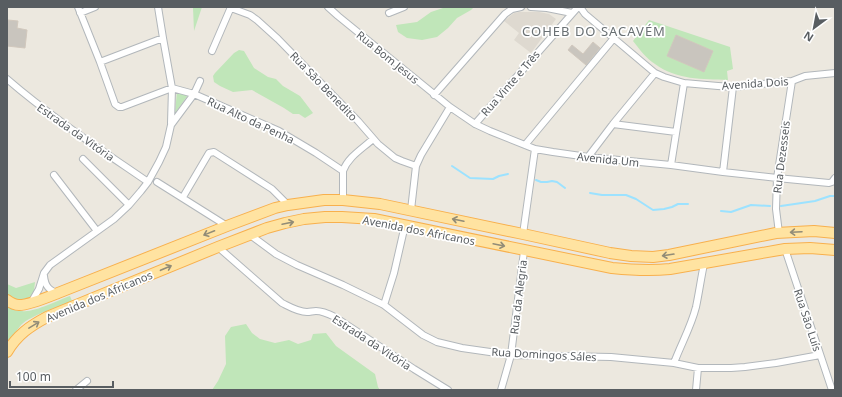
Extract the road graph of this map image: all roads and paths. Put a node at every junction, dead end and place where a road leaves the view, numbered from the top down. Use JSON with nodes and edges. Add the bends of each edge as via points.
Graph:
{"nodes":[{"id":1,"x":95,"y":7,"type":"edge"},
{"id":2,"x":158,"y":7,"type":"edge"},
{"id":3,"x":231,"y":7,"type":"edge"},
{"id":4,"x":328,"y":7,"type":"edge"},
{"id":5,"x":404,"y":7,"type":"edge"},
{"id":6,"x":521,"y":7,"type":"edge"},
{"id":7,"x":531,"y":7,"type":"edge"},
{"id":8,"x":579,"y":7,"type":"edge"},
{"id":9,"x":79,"y":10,"type":"edge"},
{"id":10,"x":389,"y":13,"type":"dead end"},
{"id":11,"x":572,"y":13,"type":"junction"},
{"id":12,"x":163,"y":38,"type":"junction"},
{"id":13,"x":614,"y":38,"type":"junction"},
{"id":14,"x":212,"y":51,"type":"dead end"},
{"id":15,"x":100,"y":62,"type":"junction"},
{"id":16,"x":655,"y":73,"type":"junction"},
{"id":17,"x":835,"y":73,"type":"edge"},
{"id":18,"x":7,"y":79,"type":"edge"},
{"id":19,"x":792,"y":81,"type":"junction"},
{"id":20,"x":200,"y":82,"type":"dead end"},
{"id":21,"x":684,"y":83,"type":"junction"},
{"id":22,"x":733,"y":87,"type":"junction"},
{"id":23,"x":172,"y":88,"type":"junction"},
{"id":24,"x":194,"y":94,"type":"junction"},
{"id":25,"x":434,"y":95,"type":"junction"},
{"id":26,"x":450,"y":107,"type":"junction"},
{"id":27,"x":475,"y":124,"type":"junction"},
{"id":28,"x":613,"y":124,"type":"junction"},
{"id":29,"x":171,"y":125,"type":"junction"},
{"id":30,"x":676,"y":132,"type":"junction"},
{"id":31,"x":373,"y":139,"type":"junction"},
{"id":32,"x":525,"y":145,"type":"junction"},
{"id":33,"x":535,"y":149,"type":"junction"},
{"id":34,"x":588,"y":157,"type":"junction"},
{"id":35,"x":83,"y":159,"type":"dead end"},
{"id":36,"x":671,"y":165,"type":"junction"},
{"id":37,"x":416,"y":166,"type":"junction"},
{"id":38,"x":343,"y":172,"type":"junction"},
{"id":39,"x":723,"y":172,"type":"junction"},
{"id":40,"x":54,"y":175,"type":"dead end"},
{"id":41,"x":777,"y":178,"type":"junction"},
{"id":42,"x":835,"y":178,"type":"edge"},
{"id":43,"x":148,"y":182,"type":"junction"},
{"id":44,"x":158,"y":182,"type":"dead end"},
{"id":45,"x":183,"y":198,"type":"junction"},
{"id":46,"x":342,"y":200,"type":"junction"},
{"id":47,"x":128,"y":205,"type":"junction"},
{"id":48,"x":288,"y":205,"type":"junction"},
{"id":49,"x":411,"y":210,"type":"junction"},
{"id":50,"x":243,"y":220,"type":"junction"},
{"id":51,"x":405,"y":225,"type":"junction"},
{"id":52,"x":227,"y":226,"type":"junction"},
{"id":53,"x":97,"y":231,"type":"junction"},
{"id":54,"x":777,"y":233,"type":"junction"},
{"id":55,"x":835,"y":233,"type":"edge"},
{"id":56,"x":249,"y":234,"type":"junction"},
{"id":57,"x":523,"y":234,"type":"junction"},
{"id":58,"x":218,"y":246,"type":"junction"},
{"id":59,"x":785,"y":249,"type":"junction"},
{"id":60,"x":524,"y":250,"type":"junction"},
{"id":61,"x":835,"y":250,"type":"edge"},
{"id":62,"x":757,"y":254,"type":"junction"},
{"id":63,"x":704,"y":264,"type":"junction"},
{"id":64,"x":44,"y":273,"type":"junction"},
{"id":65,"x":58,"y":293,"type":"junction"},
{"id":66,"x":7,"y":300,"type":"edge"},
{"id":67,"x":31,"y":303,"type":"junction"},
{"id":68,"x":384,"y":305,"type":"junction"},
{"id":69,"x":7,"y":352,"type":"edge"},
{"id":70,"x":511,"y":355,"type":"junction"},
{"id":71,"x":820,"y":355,"type":"junction"},
{"id":72,"x":674,"y":363,"type":"junction"},
{"id":73,"x":698,"y":368,"type":"junction"},
{"id":74,"x":87,"y":382,"type":"dead end"},
{"id":75,"x":76,"y":390,"type":"edge"},
{"id":76,"x":448,"y":390,"type":"edge"},
{"id":77,"x":501,"y":390,"type":"edge"},
{"id":78,"x":696,"y":390,"type":"edge"},
{"id":79,"x":832,"y":390,"type":"edge"}],
"edges":[{"from":1,"to":9,"type":"street"},
{"from":2,"to":12,"type":"street"},
{"from":3,"to":14,"type":"street"},
{"from":3,"to":31,"type":"street","name":"Rua São Benedito","via":[[250,15],[278,39]]},
{"from":4,"to":25,"type":"street","name":"Rua Bom Jesus"},
{"from":5,"to":10,"type":"street"},
{"from":6,"to":25,"type":"street","via":[[505,14]]},
{"from":7,"to":11,"type":"street"},
{"from":8,"to":11,"type":"street","name":"Rua Vinte e Três"},
{"from":8,"to":13,"type":"street","name":"Avenida Dois"},
{"from":9,"to":15,"type":"street"},
{"from":11,"to":27,"type":"street","name":"Rua Vinte e Três"},
{"from":12,"to":15,"type":"street"},
{"from":12,"to":23,"type":"street"},
{"from":13,"to":16,"type":"street","name":"Avenida Dois"},
{"from":13,"to":32,"type":"street"},
{"from":15,"to":23,"type":"street","via":[[117,106],[122,107]]},
{"from":16,"to":21,"type":"street","name":"Avenida Dois"},
{"from":16,"to":28,"type":"street"},
{"from":17,"to":19,"type":"street","name":"Avenida Dois","via":[[804,76]]},
{"from":18,"to":43,"type":"street","name":"Estrada da Vitória","via":[[50,114]]},
{"from":19,"to":22,"type":"street","name":"Avenida Dois"},
{"from":19,"to":41,"type":"street","name":"Rua Dezesseis"},
{"from":20,"to":24,"type":"street"},
{"from":21,"to":22,"type":"street","name":"Avenida Dois"},
{"from":21,"to":30,"type":"street"},
{"from":22,"to":39,"type":"street"},
{"from":23,"to":24,"type":"street","name":"Rua Alto da Penha"},
{"from":23,"to":29,"type":"street"},
{"from":24,"to":29,"type":"street"},
{"from":24,"to":38,"type":"street","name":"Rua Alto da Penha","via":[[279,131]]},
{"from":25,"to":26,"type":"street","name":"Rua Bom Jesus"},
{"from":26,"to":27,"type":"street","name":"Avenida Um"},
{"from":26,"to":37,"type":"street"},
{"from":27,"to":32,"type":"street","name":"Avenida Um"},
{"from":28,"to":30,"type":"street"},
{"from":28,"to":34,"type":"street"},
{"from":29,"to":43,"type":"street","via":[[166,147]]},
{"from":30,"to":36,"type":"street"},
{"from":31,"to":37,"type":"street","name":"Rua São Benedito","via":[[395,158]]},
{"from":31,"to":38,"type":"street","via":[[348,160]]},
{"from":32,"to":33,"type":"street","name":"Avenida Um"},
{"from":33,"to":34,"type":"street","name":"Avenida Um"},
{"from":33,"to":57,"type":"street"},
{"from":34,"to":36,"type":"street","name":"Avenida Um"},
{"from":35,"to":47,"type":"street"},
{"from":36,"to":39,"type":"street","name":"Avenida Um"},
{"from":37,"to":49,"type":"street"},
{"from":38,"to":46,"type":"street"},
{"from":39,"to":41,"type":"street","name":"Avenida Um"},
{"from":40,"to":53,"type":"street"},
{"from":41,"to":42,"type":"street","name":"Avenida Um","via":[[828,183]]},
{"from":41,"to":54,"type":"street","name":"Rua Dezesseis"},
{"from":43,"to":47,"type":"street"},
{"from":44,"to":45,"type":"street"},
{"from":45,"to":48,"type":"street","via":[[209,153],[214,152],[272,189]]},
{"from":45,"to":52,"type":"street"},
{"from":46,"to":48,"type":"main road","name":"Avenida dos Africanos"},
{"from":46,"to":49,"type":"main road","name":"Avenida dos Africanos"},
{"from":47,"to":53,"type":"street"},
{"from":48,"to":50,"type":"main road","name":"Avenida dos Africanos"},
{"from":57,"to":49,"type":"main road","name":"Avenida dos Africanos","one_way":true},
{"from":50,"to":52,"type":"main road","name":"Avenida dos Africanos"},
{"from":50,"to":56,"type":"main road"},
{"from":56,"to":51,"type":"main road","name":"Avenida dos Africanos","one_way":true,"via":[[285,223],[325,217],[357,218]]},
{"from":51,"to":60,"type":"main road","name":"Avenida dos Africanos","one_way":true},
{"from":51,"to":68,"type":"street"},
{"from":52,"to":65,"type":"main road","name":"Avenida dos Africanos","one_way":true},
{"from":53,"to":64,"type":"street","via":[[53,263]]},
{"from":55,"to":54,"type":"main road","name":"Avenida dos Africanos","one_way":true},
{"from":54,"to":57,"type":"main road","name":"Avenida dos Africanos","one_way":true,"via":[[653,257],[610,253]]},
{"from":54,"to":62,"type":"main road","via":[[759,244]]},
{"from":56,"to":58,"type":"main road","name":"Avenida dos Africanos"},
{"from":56,"to":68,"type":"street","name":"Rua Domingos Sáles","via":[[276,254]]},
{"from":69,"to":58,"type":"main road","name":"Avenida dos Africanos","one_way":true,"via":[[24,331],[47,317]]},
{"from":58,"to":76,"type":"street","name":"Estrada da Vitória","via":[[282,303],[299,311],[316,311],[335,317]]},
{"from":59,"to":61,"type":"main road","name":"Avenida dos Africanos"},
{"from":59,"to":62,"type":"main road","name":"Avenida dos Africanos"},
{"from":59,"to":71,"type":"street","name":"Rua São Luís"},
{"from":60,"to":63,"type":"main road","name":"Avenida dos Africanos","via":[[636,271]]},
{"from":60,"to":70,"type":"street","name":"Rua da Alegria"},
{"from":62,"to":63,"type":"main road","name":"Avenida dos Africanos"},
{"from":63,"to":72,"type":"street","via":[[696,308]]},
{"from":64,"to":65,"type":"street","via":[[46,286]]},
{"from":64,"to":67,"type":"street"},
{"from":65,"to":67,"type":"main road","name":"Avenida dos Africanos"},
{"from":66,"to":67,"type":"main road","name":"Avenida dos Africanos","via":[[19,305]]},
{"from":68,"to":70,"type":"street","name":"Rua Domingos Sáles","via":[[437,342]]},
{"from":70,"to":72,"type":"street","name":"Rua Domingos Sáles","via":[[611,357]]},
{"from":70,"to":77,"type":"street","name":"Rua da Alegria"},
{"from":71,"to":73,"type":"street","name":"Rua Domingos Sáles","via":[[745,367]]},
{"from":71,"to":79,"type":"street","name":"Rua São Luís"},
{"from":72,"to":73,"type":"street","name":"Rua Domingos Sáles"},
{"from":73,"to":78,"type":"street"},
{"from":74,"to":75,"type":"street"}]}
